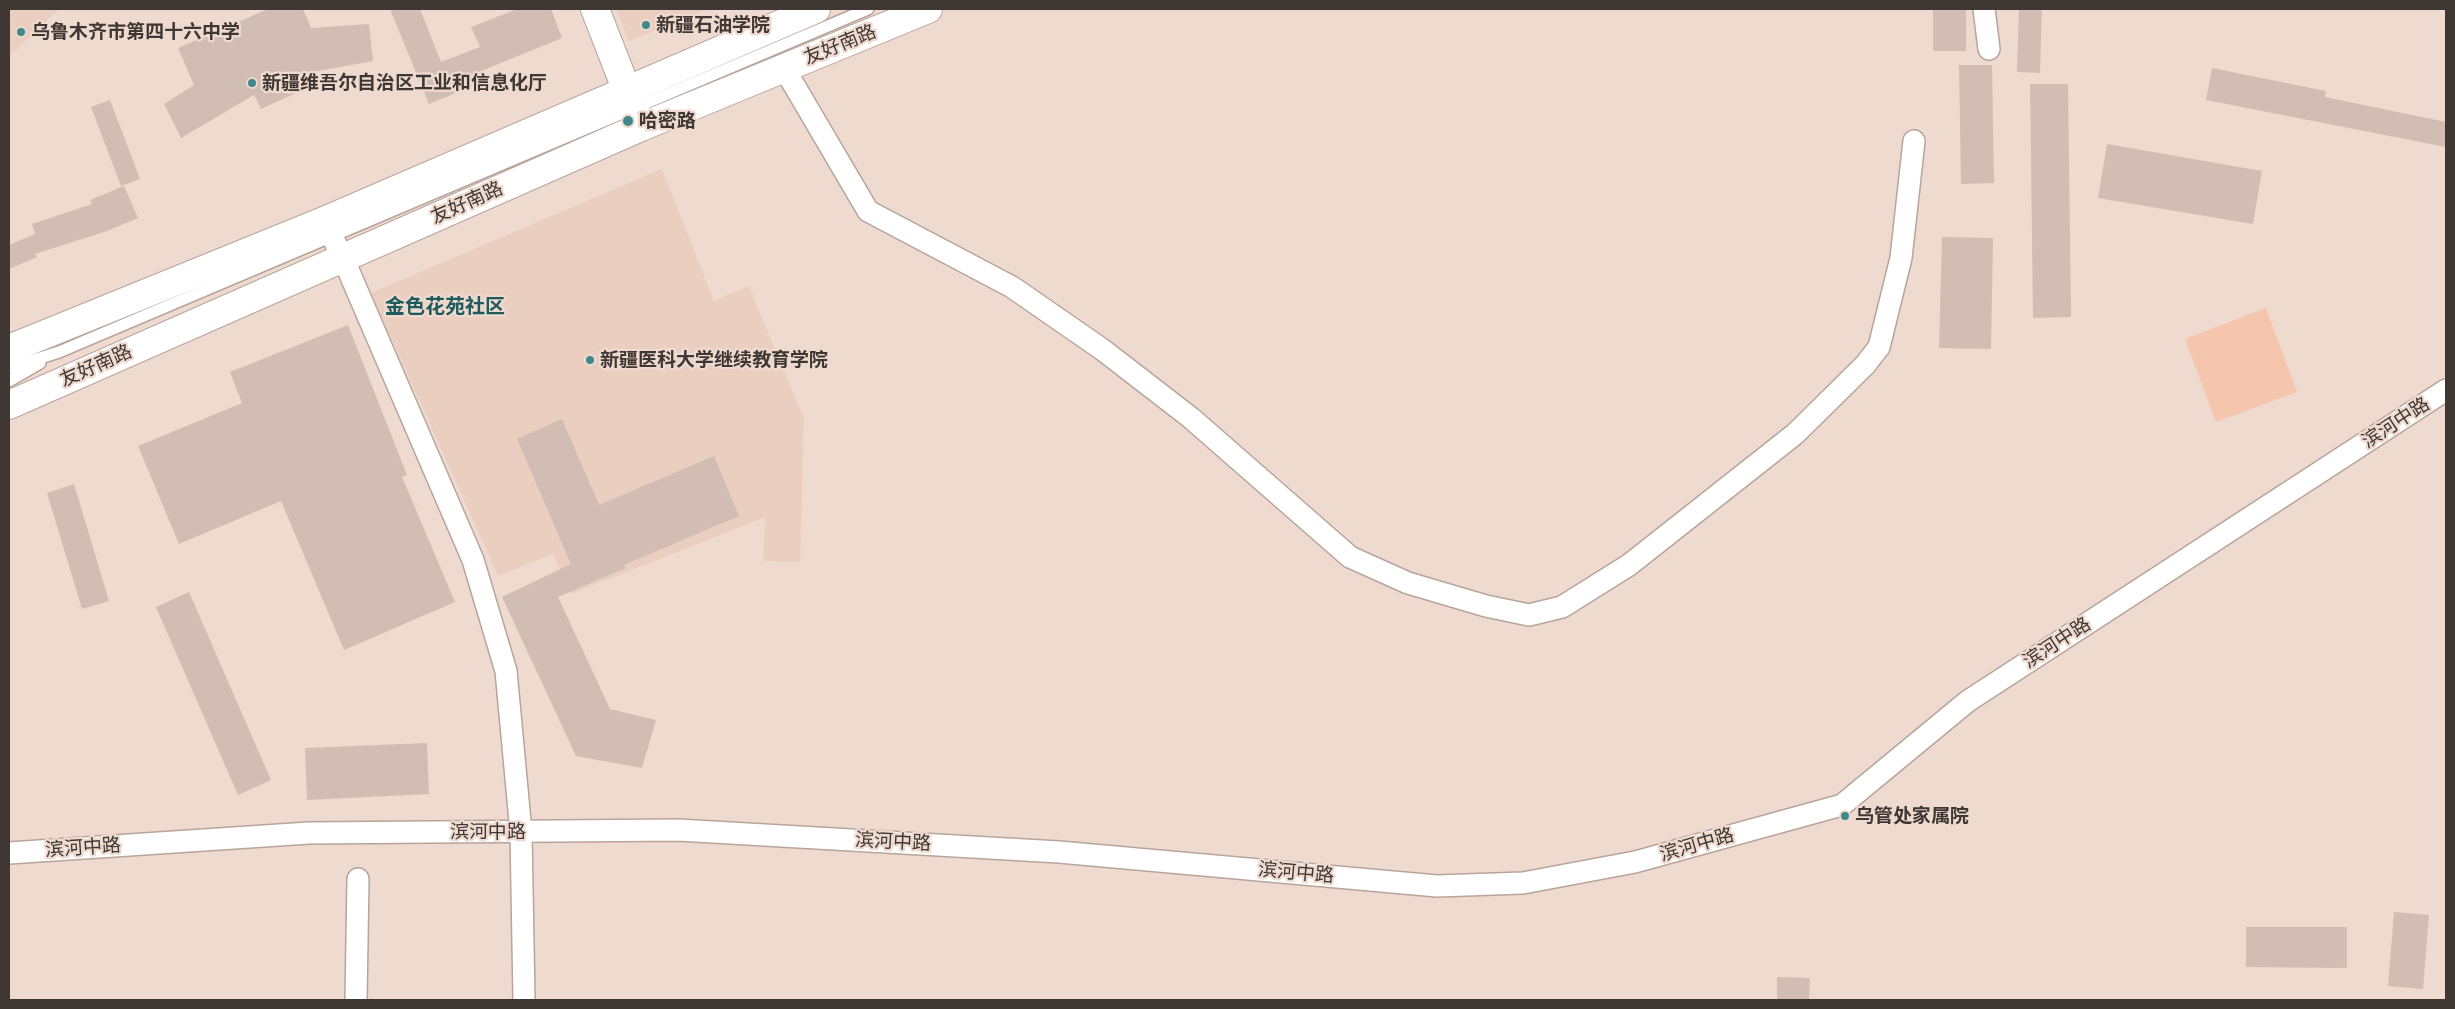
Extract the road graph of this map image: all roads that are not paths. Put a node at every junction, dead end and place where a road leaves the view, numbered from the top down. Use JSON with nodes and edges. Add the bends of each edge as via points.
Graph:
{"nodes":[{"id":1,"x":594,"y":9,"type":"edge"},
{"id":2,"x":816,"y":9,"type":"edge"},
{"id":3,"x":868,"y":9,"type":"edge"},
{"id":4,"x":928,"y":9,"type":"edge"},
{"id":5,"x":1984,"y":9,"type":"edge"},
{"id":6,"x":1989,"y":49,"type":"dead end"},
{"id":7,"x":784,"y":68,"type":"junction"},
{"id":8,"x":633,"y":109,"type":"junction"},
{"id":9,"x":1914,"y":141,"type":"dead end"},
{"id":10,"x":333,"y":238,"type":"junction"},
{"id":11,"x":9,"y":349,"type":"edge"},
{"id":12,"x":60,"y":352,"type":"junction"},
{"id":13,"x":9,"y":368,"type":"edge"},
{"id":14,"x":9,"y":381,"type":"edge"},
{"id":15,"x":2446,"y":390,"type":"edge"},
{"id":16,"x":9,"y":404,"type":"edge"},
{"id":17,"x":521,"y":832,"type":"junction"},
{"id":18,"x":9,"y":853,"type":"edge"},
{"id":19,"x":358,"y":878,"type":"dead end"},
{"id":20,"x":356,"y":1000,"type":"edge"},
{"id":21,"x":524,"y":1000,"type":"edge"}],
"edges":[{"from":1,"to":8,"type":"main road"},
{"from":2,"to":8,"type":"main road","name":"友好南路"},
{"from":3,"to":8,"type":"lane"},
{"from":4,"to":7,"type":"main road","name":"友好南路"},
{"from":5,"to":6,"type":"street"},
{"from":7,"to":8,"type":"main road","name":"友好南路"},
{"from":7,"to":9,"type":"street","via":[[868,211],[1012,288],[1103,350],[1191,418],[1350,557],[1408,584],[1530,615],[1562,606],[1629,564],[1795,434],[1865,365],[1879,346],[1901,258]]},
{"from":8,"to":10,"type":"main road","name":"友好南路"},
{"from":8,"to":10,"type":"main road","name":"友好南路"},
{"from":10,"to":11,"type":"main road","name":"友好南路"},
{"from":10,"to":12,"type":"lane"},
{"from":10,"to":16,"type":"main road","name":"友好南路"},
{"from":10,"to":17,"type":"street","via":[[473,560],[506,671]]},
{"from":12,"to":13,"type":"lane"},
{"from":12,"to":14,"type":"lane"},
{"from":15,"to":17,"type":"street","name":"滨河中路","via":[[1968,701],[1842,805],[1635,862],[1523,883],[1437,886],[1059,852],[678,830]]},
{"from":17,"to":18,"type":"street","name":"滨河中路","via":[[308,833]]},
{"from":17,"to":21,"type":"street"},
{"from":19,"to":20,"type":"street"}]}
